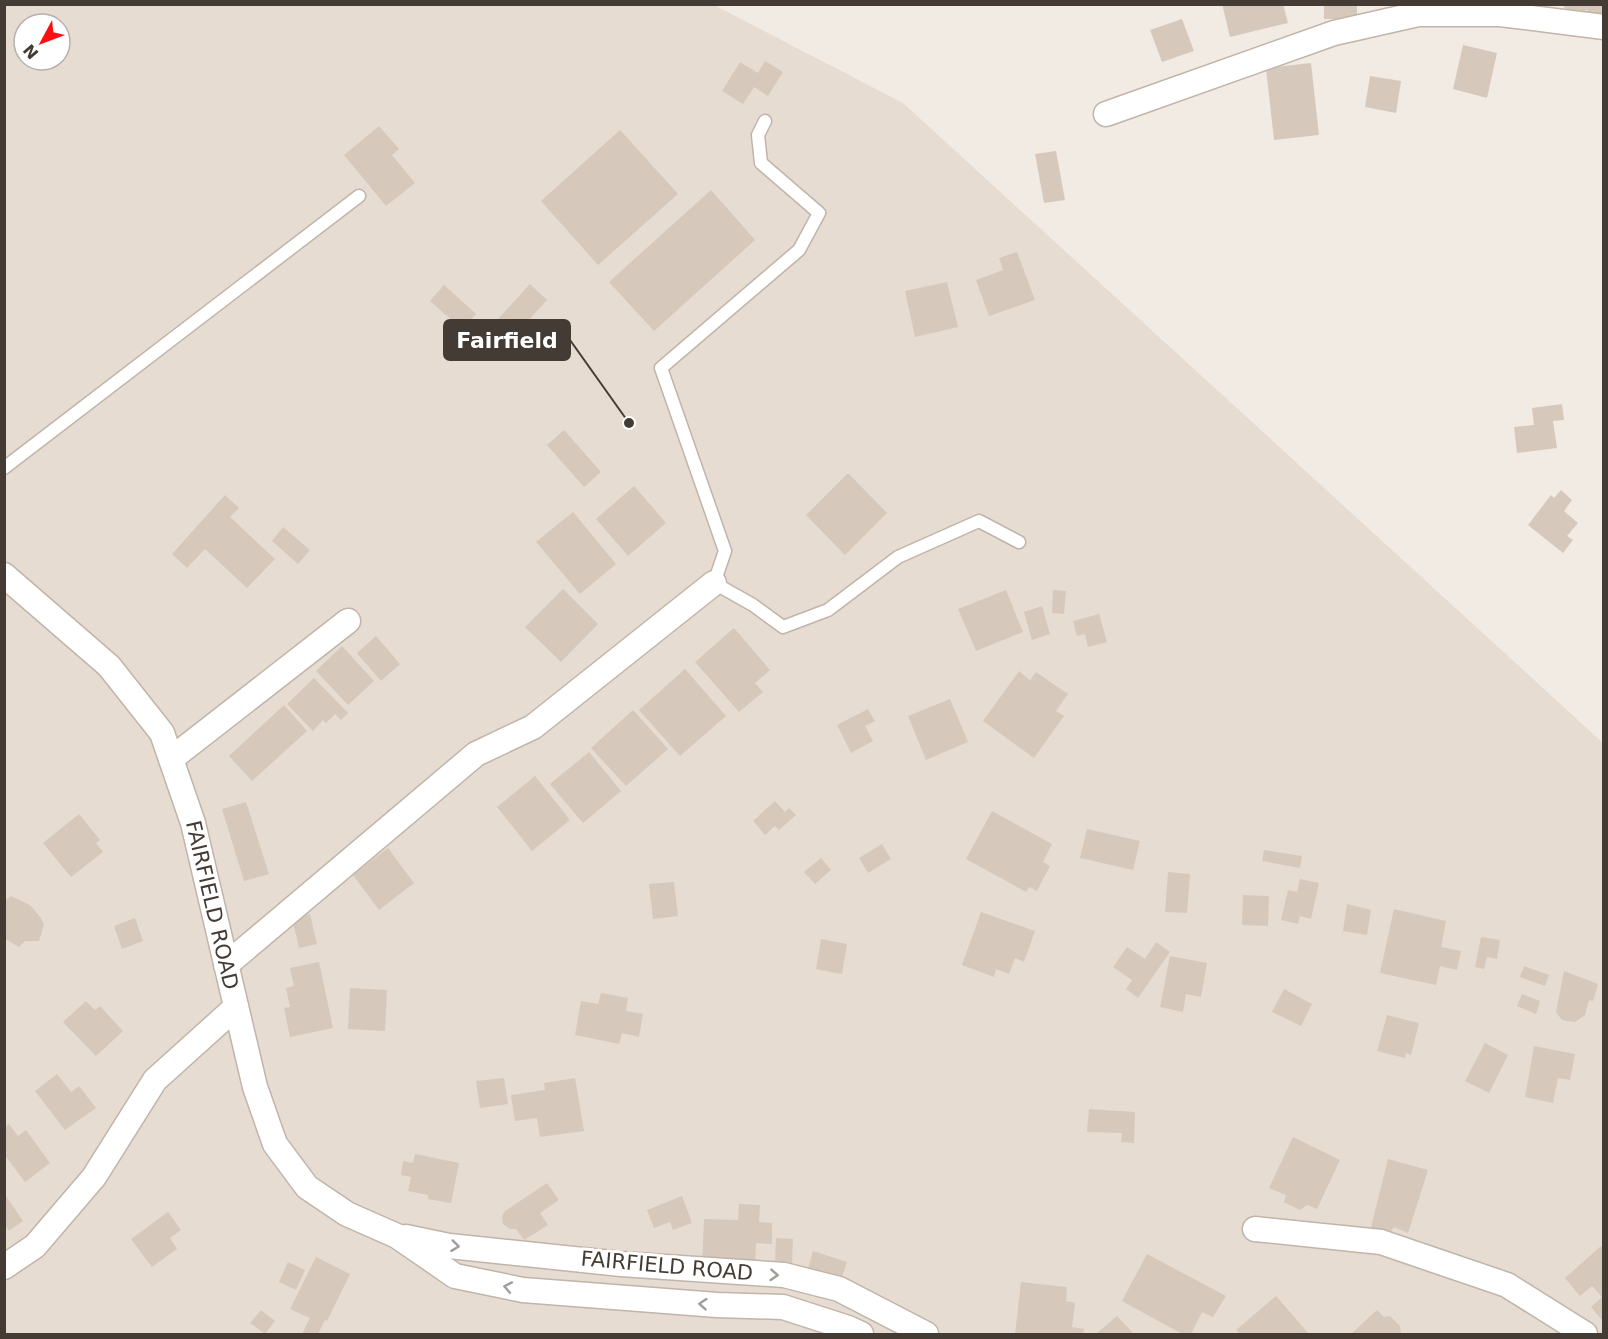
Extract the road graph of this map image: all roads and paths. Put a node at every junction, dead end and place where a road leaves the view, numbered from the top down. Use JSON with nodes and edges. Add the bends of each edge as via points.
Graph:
{"nodes":[{"id":1,"x":1604,"y":27,"type":"edge"},
{"id":2,"x":1106,"y":114,"type":"dead end"},
{"id":3,"x":765,"y":121,"type":"dead end"},
{"id":4,"x":359,"y":196,"type":"dead end"},
{"id":5,"x":4,"y":468,"type":"edge"},
{"id":6,"x":1019,"y":542,"type":"dead end"},
{"id":7,"x":4,"y":575,"type":"edge"},
{"id":8,"x":714,"y":584,"type":"junction"},
{"id":9,"x":348,"y":621,"type":"dead end"},
{"id":10,"x":171,"y":759,"type":"junction"},
{"id":11,"x":226,"y":965,"type":"junction"},
{"id":12,"x":236,"y":1007,"type":"junction"},
{"id":13,"x":1255,"y":1229,"type":"dead end"},
{"id":14,"x":397,"y":1236,"type":"junction"},
{"id":15,"x":4,"y":1267,"type":"edge"},
{"id":16,"x":861,"y":1335,"type":"edge"},
{"id":17,"x":926,"y":1335,"type":"edge"},
{"id":18,"x":1585,"y":1335,"type":"edge"}],
"edges":[{"from":1,"to":2,"type":"street","via":[[1500,14],[1418,14],[1334,33]]},
{"from":3,"to":8,"type":"lane","via":[[758,135],[761,163],[819,213],[799,250],[661,368],[725,551]]},
{"from":4,"to":5,"type":"lane"},
{"from":6,"to":8,"type":"lane","via":[[979,521],[898,557],[828,610],[783,627],[753,604]]},
{"from":7,"to":10,"type":"street","name":"FAIRFIELD ROAD","via":[[110,666],[162,733]]},
{"from":8,"to":11,"type":"street","via":[[533,727],[476,754]]},
{"from":9,"to":10,"type":"street"},
{"from":10,"to":11,"type":"street","name":"FAIRFIELD ROAD","via":[[193,823]]},
{"from":11,"to":12,"type":"street","name":"FAIRFIELD ROAD"},
{"from":12,"to":14,"type":"street","name":"FAIRFIELD ROAD","via":[[255,1087],[275,1144],[307,1187],[347,1214]]},
{"from":12,"to":15,"type":"street","via":[[155,1080],[94,1178],[35,1246]]},
{"from":13,"to":18,"type":"street","via":[[1381,1242],[1507,1285]]},
{"from":16,"to":14,"type":"street","name":"FAIRFIELD ROAD","one_way":true,"via":[[783,1307],[523,1290],[454,1276]]},
{"from":14,"to":17,"type":"street","name":"FAIRFIELD ROAD","one_way":true,"via":[[449,1246],[621,1264],[784,1275],[839,1289]]}]}
